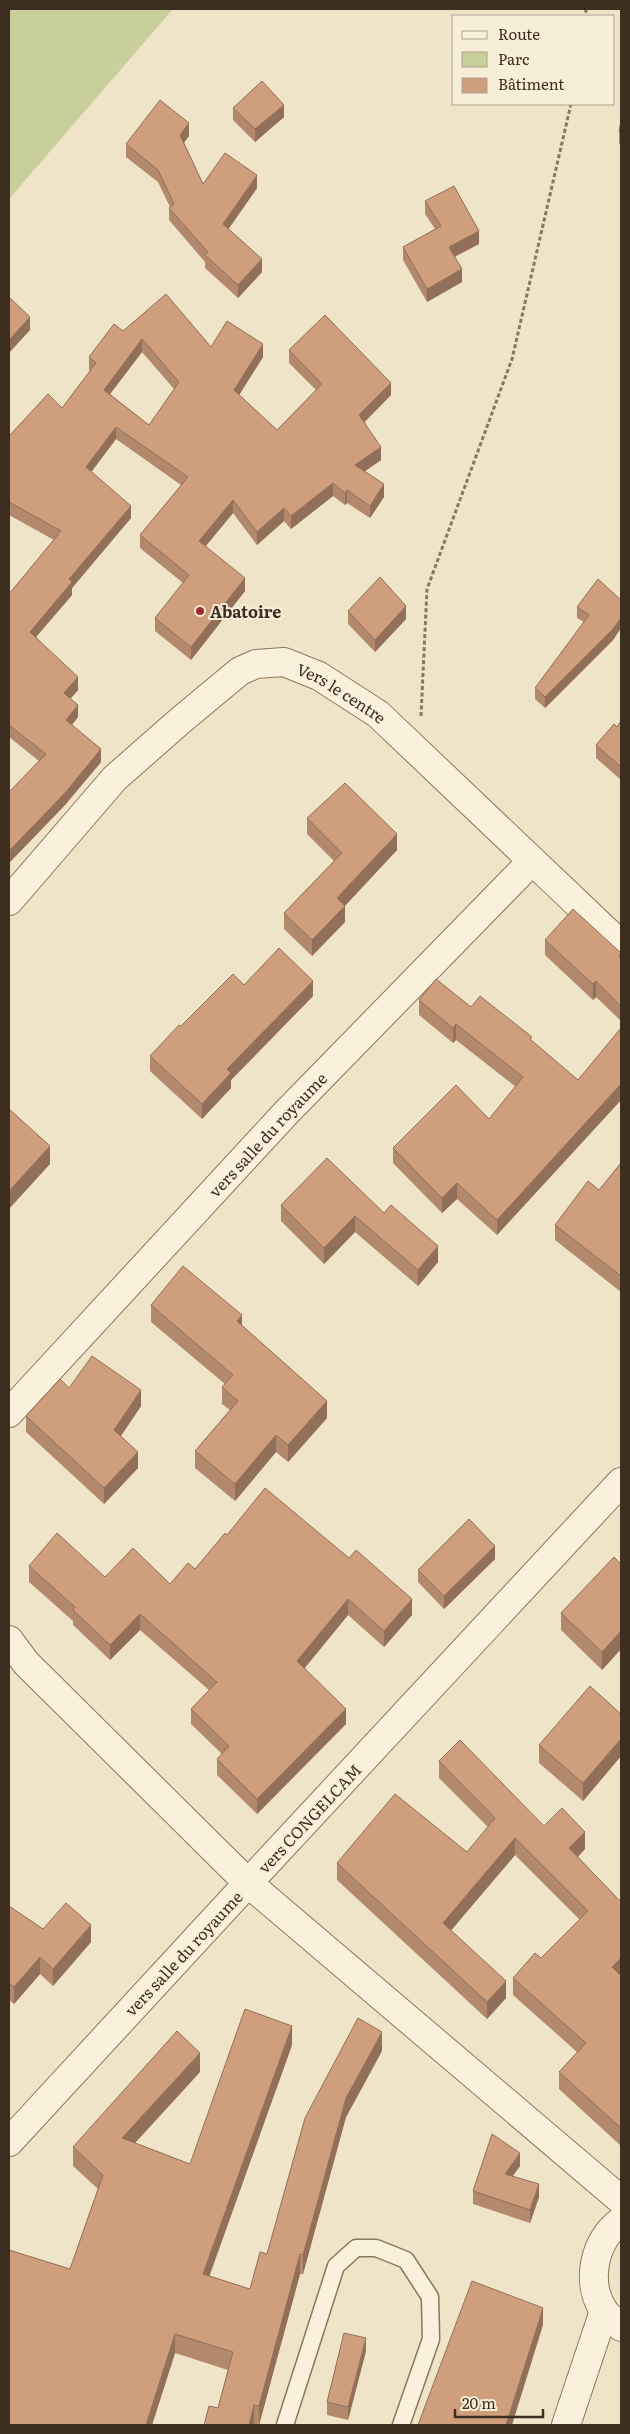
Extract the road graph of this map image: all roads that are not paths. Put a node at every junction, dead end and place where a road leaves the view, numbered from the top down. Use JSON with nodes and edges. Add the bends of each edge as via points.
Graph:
{"nodes":[{"id":1,"x":532,"y":861,"type":"junction"},
{"id":2,"x":9,"y":901,"type":"edge"},
{"id":3,"x":621,"y":945,"type":"edge"},
{"id":4,"x":9,"y":1413,"type":"edge"},
{"id":5,"x":621,"y":1482,"type":"edge"},
{"id":6,"x":9,"y":1640,"type":"edge"},
{"id":7,"x":18,"y":1659,"type":"edge"},
{"id":8,"x":248,"y":1883,"type":"junction"},
{"id":9,"x":9,"y":2142,"type":"edge"},
{"id":10,"x":621,"y":2200,"type":"edge"},
{"id":11,"x":621,"y":2220,"type":"edge"},
{"id":12,"x":613,"y":2319,"type":"edge"},
{"id":13,"x":285,"y":2425,"type":"edge"},
{"id":14,"x":401,"y":2425,"type":"edge"},
{"id":15,"x":566,"y":2425,"type":"edge"}],
"edges":[{"from":1,"to":2,"type":"street","name":"Vers le centre","via":[[378,714],[319,676],[284,662],[256,664],[240,670],[115,778]]},
{"from":1,"to":3,"type":"street","name":"Vers le centre"},
{"from":1,"to":4,"type":"street","name":"vers salle du royaume","via":[[285,1114]]},
{"from":5,"to":8,"type":"street","name":"vers CONGELCAM"},
{"from":6,"to":7,"type":"street","name":"vers salle du royaume"},
{"from":7,"to":8,"type":"street","name":"vers salle du royaume"},
{"from":8,"to":9,"type":"street","name":"vers salle du royaume"},
{"from":8,"to":10,"type":"street","name":"vers CONGELCAM"},
{"from":11,"to":12,"type":"street","via":[[611,2228],[596,2254],[594,2283]]},
{"from":12,"to":15,"type":"street"},
{"from":13,"to":14,"type":"lane","via":[[336,2266],[356,2248],[376,2248],[406,2260],[430,2297],[430,2339]]}]}
